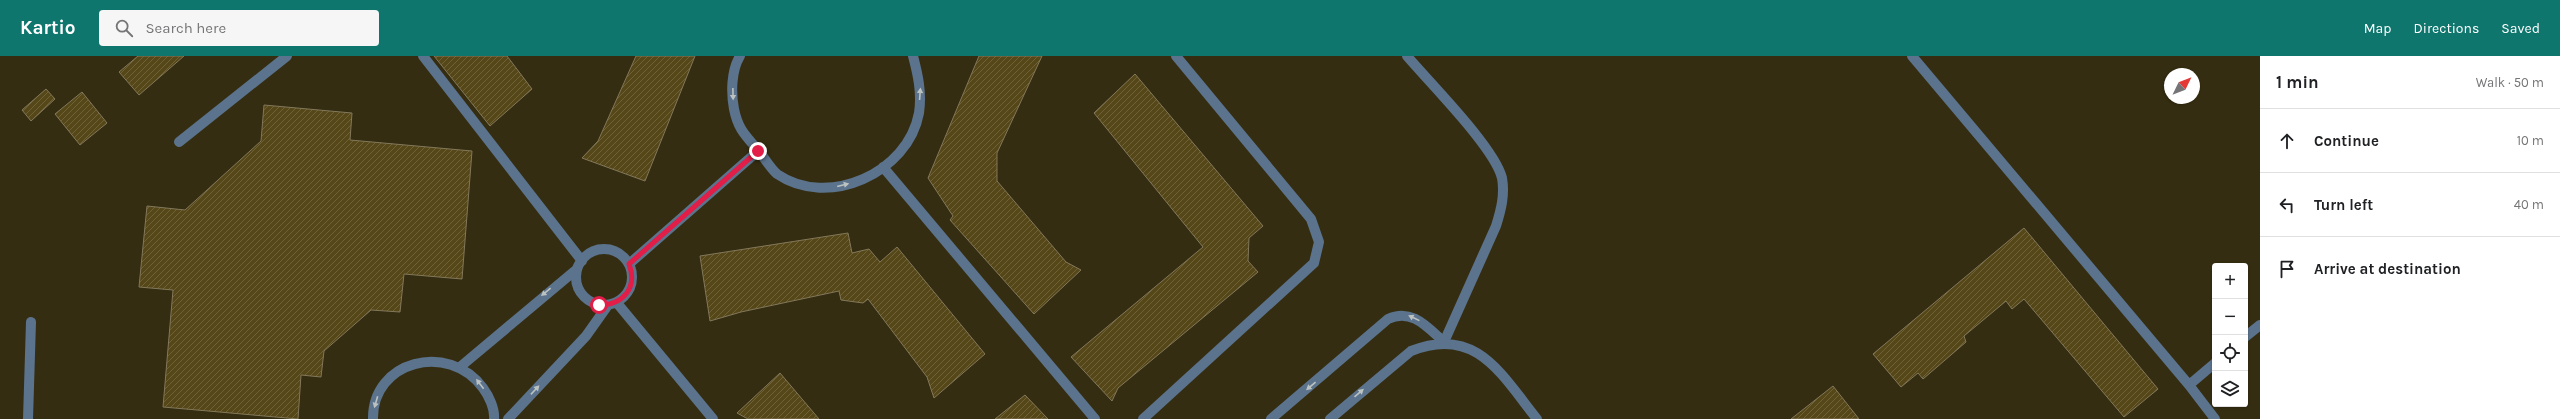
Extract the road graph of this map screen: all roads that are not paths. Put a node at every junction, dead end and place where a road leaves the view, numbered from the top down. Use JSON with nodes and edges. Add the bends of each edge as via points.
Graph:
{"nodes":[{"id":1,"x":287,"y":56,"type":"edge"},
{"id":2,"x":423,"y":56,"type":"edge"},
{"id":3,"x":740,"y":56,"type":"edge"},
{"id":4,"x":913,"y":56,"type":"edge"},
{"id":5,"x":1176,"y":56,"type":"edge"},
{"id":6,"x":1407,"y":56,"type":"edge"},
{"id":7,"x":1912,"y":56,"type":"edge"},
{"id":8,"x":179,"y":142,"type":"dead end"},
{"id":9,"x":758,"y":151,"type":"junction"},
{"id":10,"x":883,"y":168,"type":"junction"},
{"id":11,"x":629,"y":264,"type":"junction"},
{"id":12,"x":579,"y":265,"type":"junction"},
{"id":13,"x":612,"y":304,"type":"junction"},
{"id":14,"x":31,"y":322,"type":"dead end"},
{"id":15,"x":2260,"y":325,"type":"edge"},
{"id":16,"x":2248,"y":335,"type":"edge"},
{"id":17,"x":1444,"y":342,"type":"junction"},
{"id":18,"x":2212,"y":366,"type":"edge"},
{"id":19,"x":460,"y":367,"type":"junction"},
{"id":20,"x":2189,"y":385,"type":"junction"},
{"id":21,"x":28,"y":419,"type":"edge"},
{"id":22,"x":373,"y":419,"type":"edge"},
{"id":23,"x":494,"y":419,"type":"edge"},
{"id":24,"x":508,"y":419,"type":"edge"},
{"id":25,"x":713,"y":419,"type":"edge"},
{"id":26,"x":1095,"y":419,"type":"edge"},
{"id":27,"x":1143,"y":419,"type":"edge"},
{"id":28,"x":1271,"y":419,"type":"edge"},
{"id":29,"x":1330,"y":419,"type":"edge"},
{"id":30,"x":1538,"y":419,"type":"edge"},
{"id":31,"x":2215,"y":419,"type":"edge"}],
"edges":[{"from":1,"to":8,"type":"street"},
{"from":2,"to":12,"type":"street"},
{"from":3,"to":9,"type":"street","one_way":true,"via":[[732,94],[737,126]]},
{"from":10,"to":4,"type":"street","one_way":true,"via":[[908,142],[918,114],[920,84]]},
{"from":5,"to":27,"type":"street","via":[[1311,219],[1319,242],[1314,262]]},
{"from":6,"to":17,"type":"street","via":[[1490,152],[1502,178],[1502,209],[1496,226]]},
{"from":7,"to":20,"type":"street"},
{"from":9,"to":10,"type":"street","one_way":true,"via":[[777,173],[805,185],[834,187],[863,180]]},
{"from":9,"to":11,"type":"street"},
{"from":10,"to":26,"type":"street"},
{"from":11,"to":12,"type":"street","via":[[615,251],[606,249],[593,252]]},
{"from":11,"to":13,"type":"street","via":[[632,272],[631,286],[624,297]]},
{"from":12,"to":13,"type":"street","via":[[576,278],[583,296],[599,305]]},
{"from":12,"to":19,"type":"street","one_way":true},
{"from":24,"to":13,"type":"street","one_way":true,"via":[[586,336]]},
{"from":13,"to":25,"type":"street"},
{"from":14,"to":21,"type":"street"},
{"from":15,"to":16,"type":"street"},
{"from":17,"to":28,"type":"street","one_way":true,"via":[[1418,319],[1404,314],[1388,319]]},
{"from":29,"to":17,"type":"street","one_way":true,"via":[[1411,351],[1427,344]]},
{"from":17,"to":30,"type":"street","via":[[1460,344],[1489,360]]},
{"from":18,"to":20,"type":"street"},
{"from":19,"to":22,"type":"street","one_way":true,"via":[[441,361],[422,362],[404,368],[389,379],[378,396]]},
{"from":23,"to":19,"type":"street","one_way":true,"via":[[488,394],[475,377]]},
{"from":20,"to":31,"type":"street"}]}
